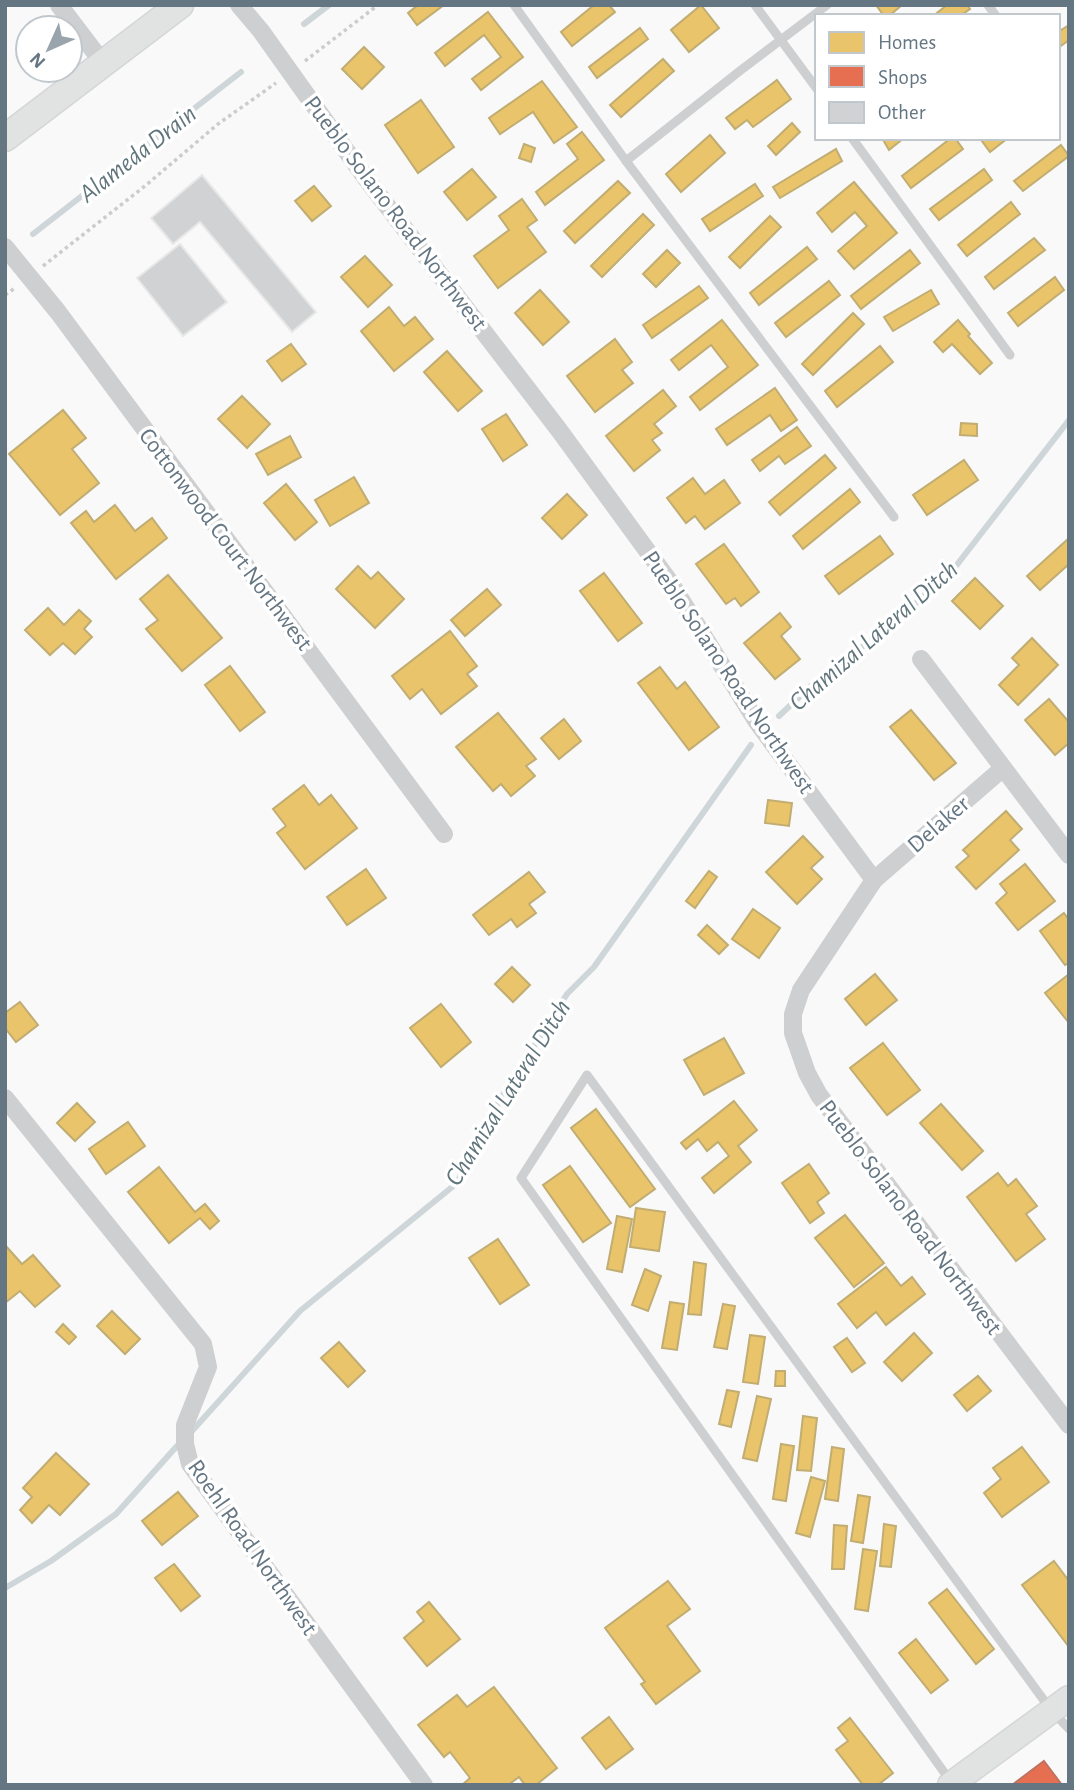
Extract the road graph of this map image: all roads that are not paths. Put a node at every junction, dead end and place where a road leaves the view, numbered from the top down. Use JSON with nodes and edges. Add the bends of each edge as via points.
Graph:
{"nodes":[{"id":1,"x":59,"y":5,"type":"edge"},
{"id":2,"x":180,"y":5,"type":"edge"},
{"id":3,"x":239,"y":5,"type":"edge"},
{"id":4,"x":514,"y":5,"type":"edge"},
{"id":5,"x":755,"y":5,"type":"edge"},
{"id":6,"x":815,"y":14,"type":"edge"},
{"id":7,"x":781,"y":40,"type":"junction"},
{"id":8,"x":103,"y":64,"type":"junction"},
{"id":9,"x":815,"y":86,"type":"edge"},
{"id":10,"x":5,"y":138,"type":"edge"},
{"id":11,"x":853,"y":140,"type":"edge"},
{"id":12,"x":626,"y":161,"type":"junction"},
{"id":13,"x":5,"y":247,"type":"edge"},
{"id":14,"x":1010,"y":355,"type":"dead end"},
{"id":15,"x":894,"y":517,"type":"dead end"},
{"id":16,"x":921,"y":659,"type":"dead end"},
{"id":17,"x":1002,"y":769,"type":"junction"},
{"id":18,"x":444,"y":834,"type":"dead end"},
{"id":19,"x":1069,"y":855,"type":"edge"},
{"id":20,"x":874,"y":880,"type":"junction"},
{"id":21,"x":5,"y":1098,"type":"edge"},
{"id":22,"x":1069,"y":1425,"type":"edge"},
{"id":23,"x":1060,"y":1704,"type":"edge"},
{"id":24,"x":1069,"y":1729,"type":"edge"},
{"id":25,"x":951,"y":1784,"type":"edge"},
{"id":26,"x":424,"y":1785,"type":"edge"}],
"edges":[{"from":1,"to":8,"type":"street"},
{"from":2,"to":8,"type":"main road"},
{"from":3,"to":20,"type":"street","name":"Pueblo Solano Road Northwest","via":[[654,560],[757,722]]},
{"from":4,"to":12,"type":"lane"},
{"from":5,"to":7,"type":"lane"},
{"from":6,"to":7,"type":"lane"},
{"from":7,"to":9,"type":"lane"},
{"from":7,"to":12,"type":"lane"},
{"from":8,"to":10,"type":"main road"},
{"from":11,"to":14,"type":"lane"},
{"from":12,"to":15,"type":"lane"},
{"from":13,"to":18,"type":"street","name":"Cottonwood Court Northwest","via":[[58,312]]},
{"from":16,"to":17,"type":"street"},
{"from":17,"to":19,"type":"street"},
{"from":17,"to":20,"type":"street","name":"Delaker"},
{"from":20,"to":22,"type":"street","name":"Pueblo Solano Road Northwest","via":[[801,990],[793,1014],[798,1050],[819,1095]]},
{"from":21,"to":26,"type":"street","name":"Roehl Road Northwest","via":[[203,1344],[208,1367],[185,1425],[190,1464]]},
{"from":23,"to":24,"type":"lane"},
{"from":23,"to":25,"type":"main road"},
{"from":23,"to":25,"type":"lane","via":[[587,1075],[521,1178]]}]}
